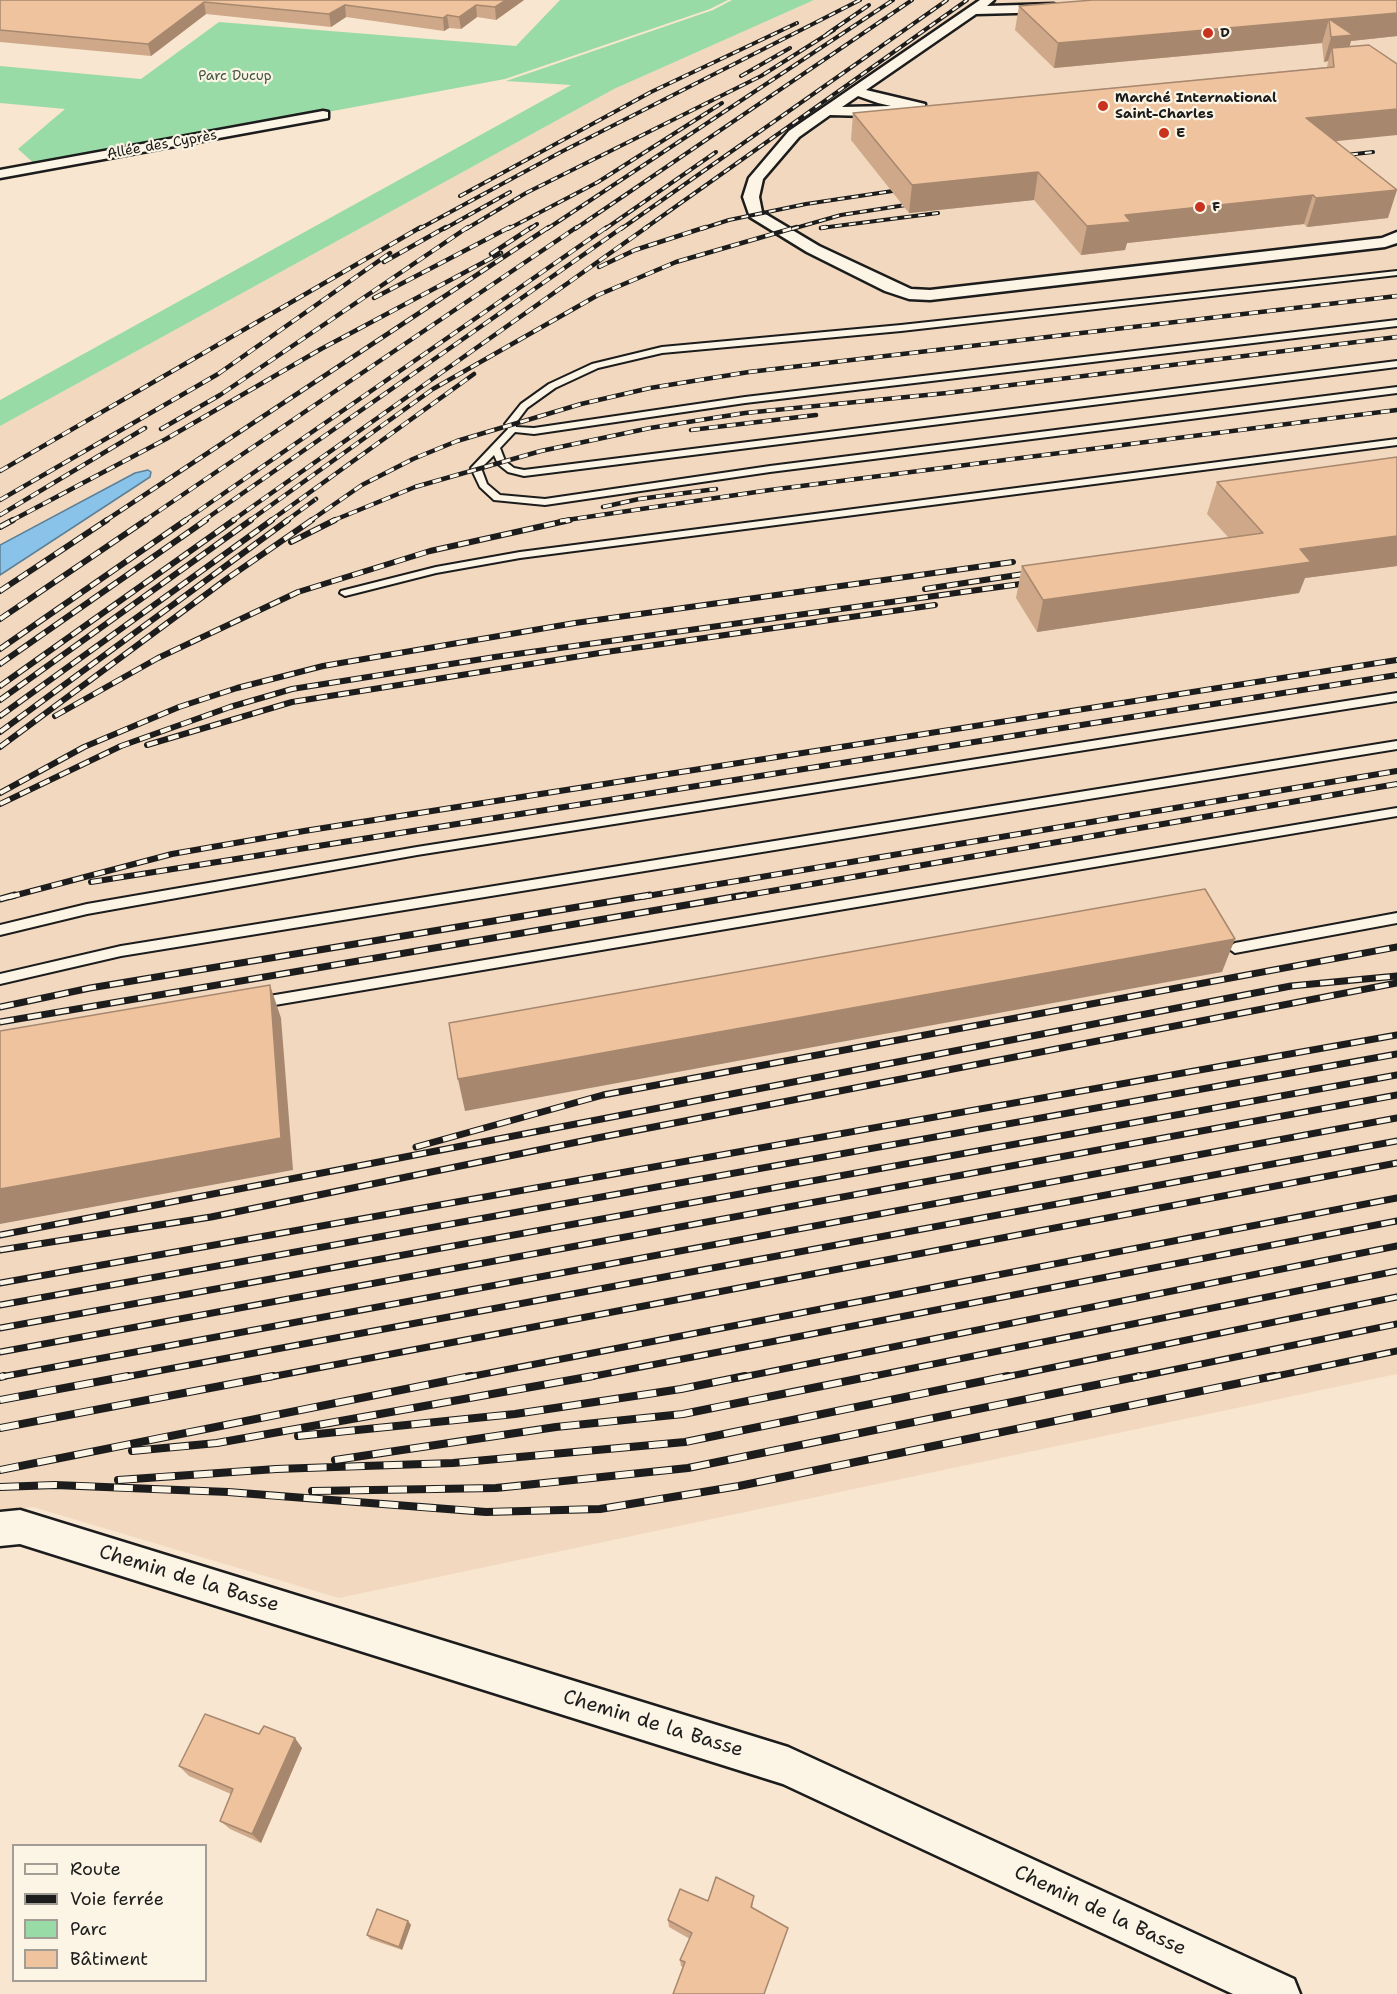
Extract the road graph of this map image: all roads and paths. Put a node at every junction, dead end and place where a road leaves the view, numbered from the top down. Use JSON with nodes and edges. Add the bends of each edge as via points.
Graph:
{"nodes":[{"id":1,"x":988,"y":0,"type":"edge"},
{"id":2,"x":1069,"y":7,"type":"edge"},
{"id":3,"x":974,"y":10,"type":"junction"},
{"id":4,"x":859,"y":92,"type":"junction"},
{"id":5,"x":826,"y":111,"type":"junction"},
{"id":6,"x":323,"y":115,"type":"dead end"},
{"id":7,"x":0,"y":174,"type":"edge"},
{"id":8,"x":1397,"y":237,"type":"edge"},
{"id":9,"x":1397,"y":273,"type":"edge"},
{"id":10,"x":1397,"y":323,"type":"edge"},
{"id":11,"x":1397,"y":364,"type":"edge"},
{"id":12,"x":1397,"y":390,"type":"edge"},
{"id":13,"x":513,"y":429,"type":"junction"},
{"id":14,"x":1397,"y":442,"type":"edge"},
{"id":15,"x":495,"y":447,"type":"junction"},
{"id":16,"x":345,"y":593,"type":"dead end"},
{"id":17,"x":1397,"y":697,"type":"edge"},
{"id":18,"x":1397,"y":745,"type":"edge"},
{"id":19,"x":1397,"y":812,"type":"edge"},
{"id":20,"x":1397,"y":918,"type":"edge"},
{"id":21,"x":0,"y":930,"type":"edge"},
{"id":22,"x":1235,"y":948,"type":"dead end"},
{"id":23,"x":0,"y":980,"type":"edge"},
{"id":24,"x":247,"y":1005,"type":"edge"},
{"id":25,"x":0,"y":1529,"type":"edge"},
{"id":26,"x":1279,"y":1994,"type":"edge"}],
"edges":[{"from":1,"to":3,"type":"street"},
{"from":2,"to":3,"type":"street"},
{"from":3,"to":4,"type":"street"},
{"from":4,"to":5,"type":"street"},
{"from":4,"to":5,"type":"street","via":[[926,106],[867,112]]},
{"from":5,"to":8,"type":"street","via":[[794,134],[756,178],[751,197],[755,214],[813,249],[909,294],[930,295],[1385,242]]},
{"from":6,"to":7,"type":"street","name":"Allée des Cyprès"},
{"from":9,"to":13,"type":"lane","via":[[901,328],[662,350],[594,366],[552,386],[524,406],[510,424]]},
{"from":10,"to":13,"type":"lane","via":[[757,399],[534,431]]},
{"from":11,"to":15,"type":"lane","via":[[524,473],[501,462]]},
{"from":12,"to":15,"type":"lane","via":[[770,469],[545,502],[497,498],[483,485],[476,468]]},
{"from":13,"to":15,"type":"lane"},
{"from":14,"to":16,"type":"lane","via":[[520,555],[436,570]]},
{"from":17,"to":21,"type":"lane","via":[[417,851],[87,909]]},
{"from":18,"to":23,"type":"lane","via":[[121,951]]},
{"from":19,"to":24,"type":"lane"},
{"from":20,"to":22,"type":"lane"},
{"from":25,"to":26,"type":"street","name":"Chemin de la Basse","via":[[20,1527],[788,1766]]}]}
